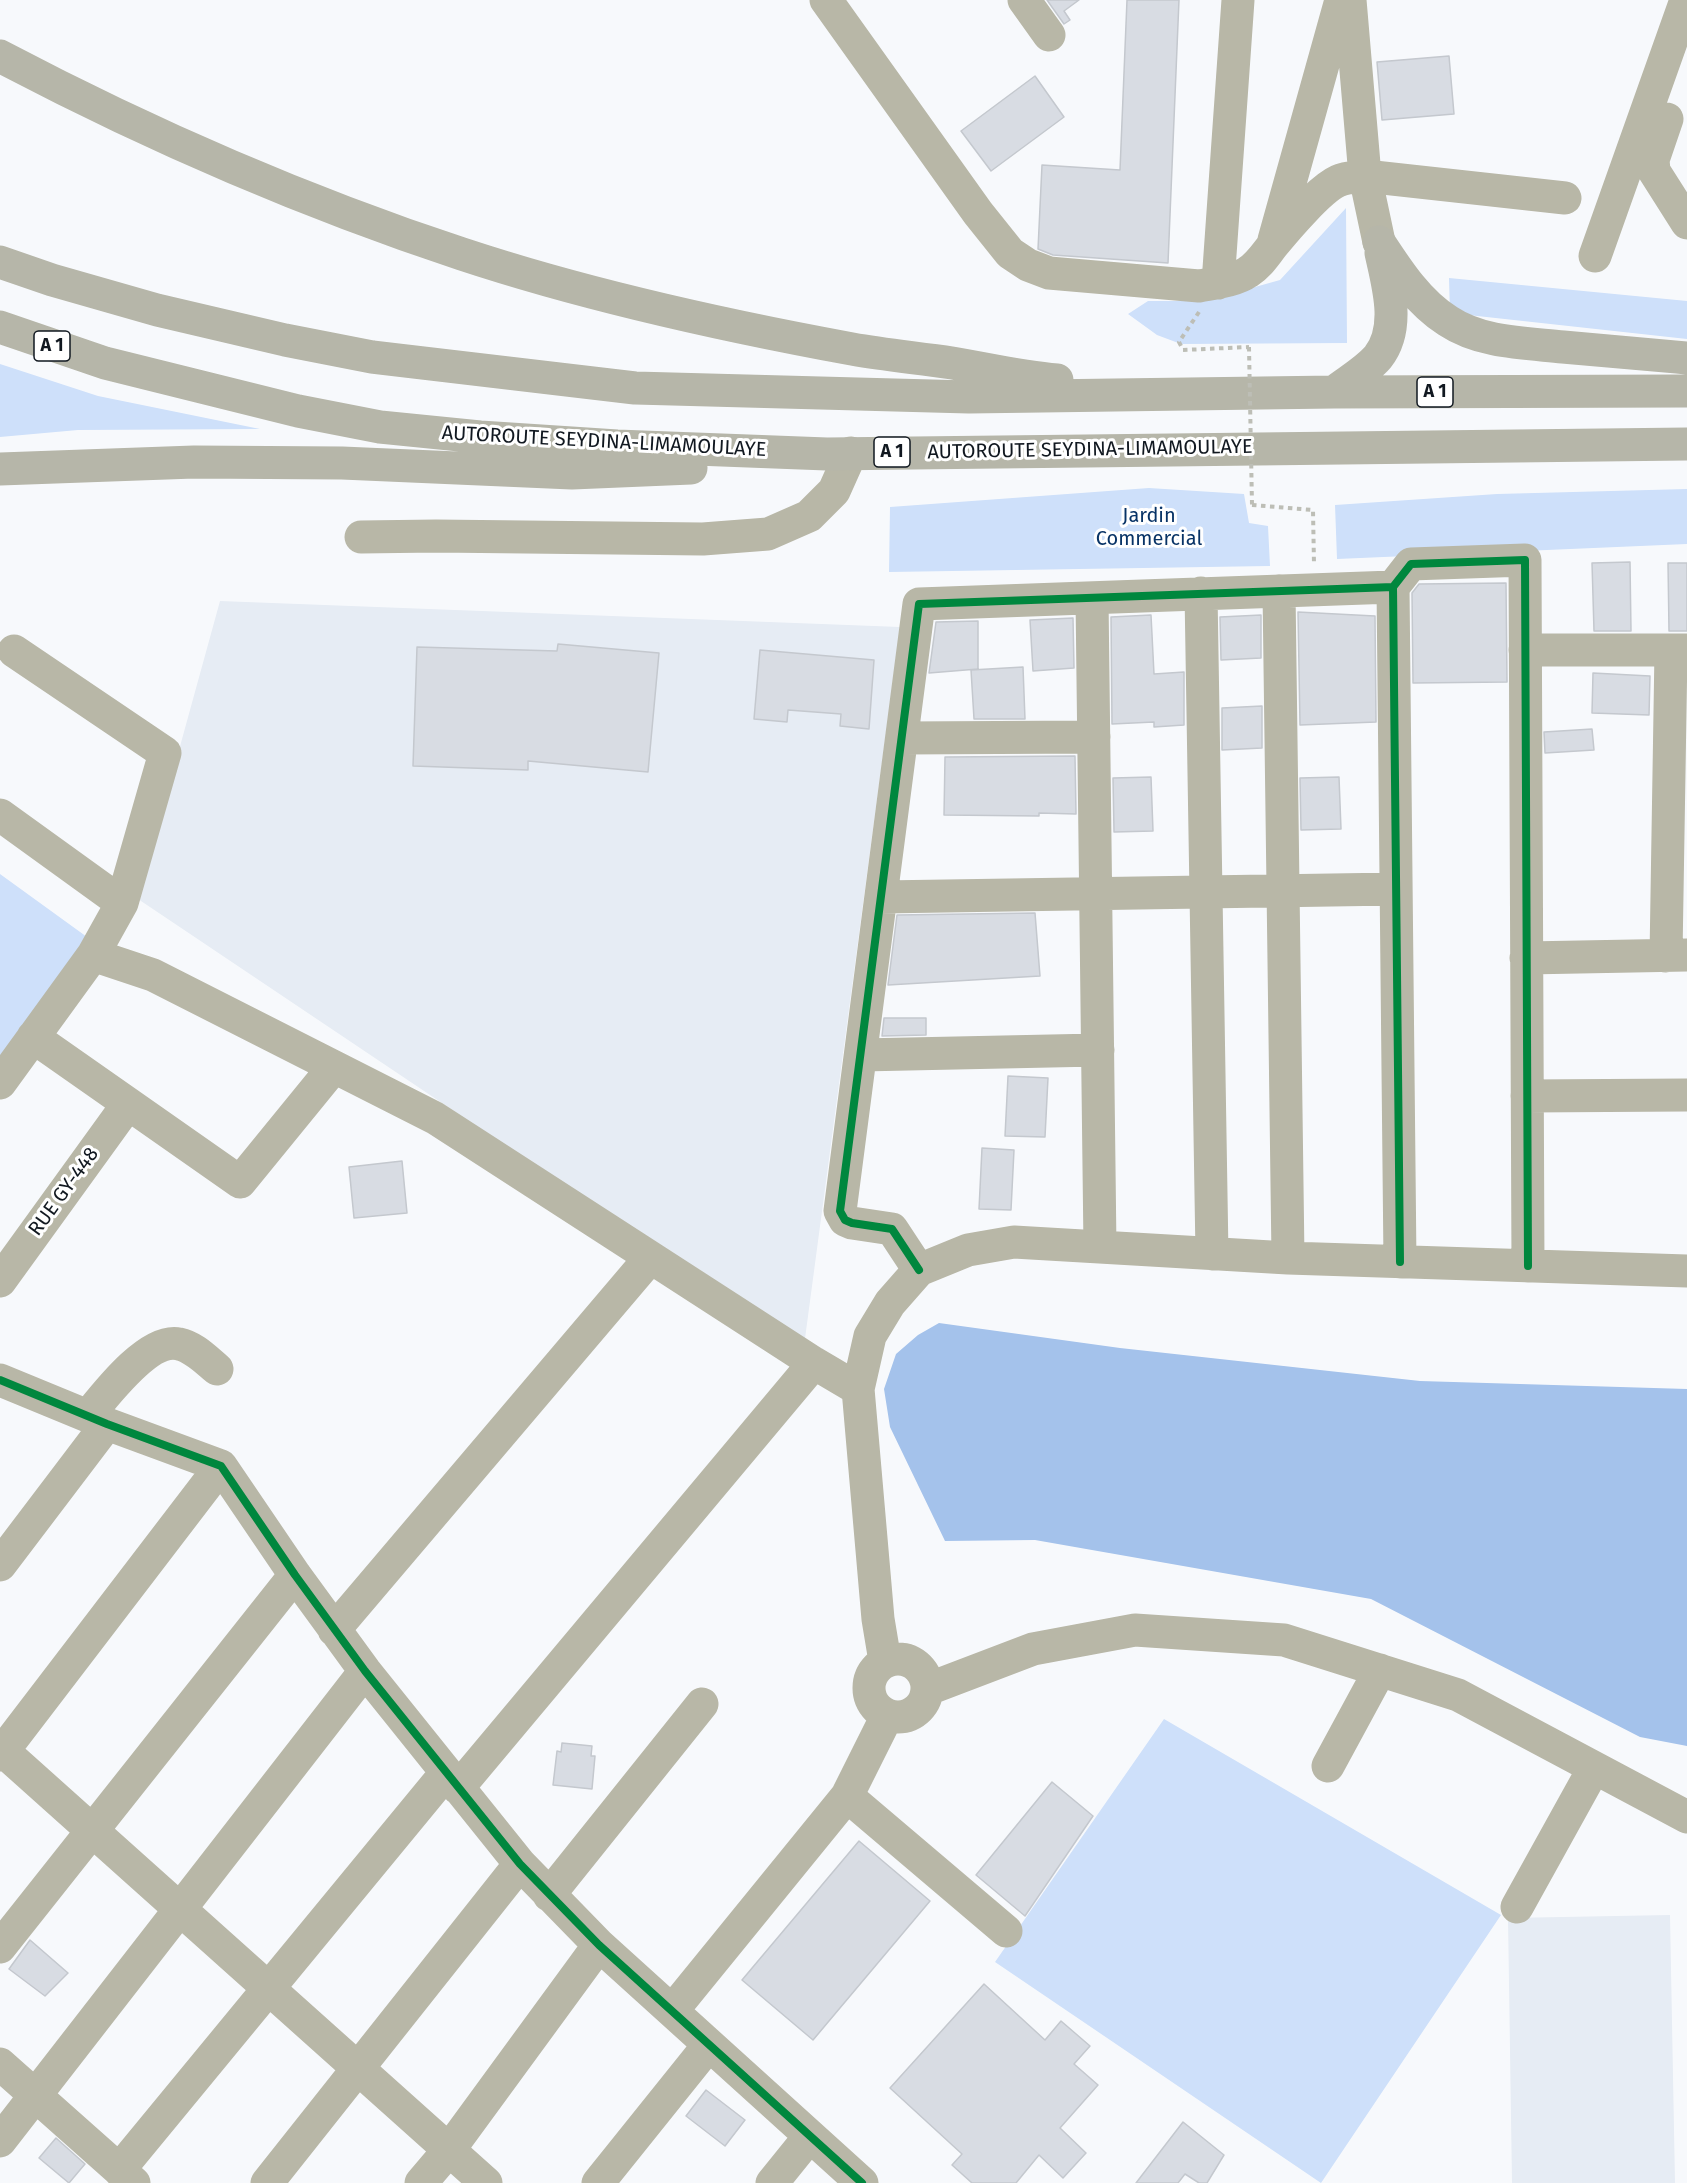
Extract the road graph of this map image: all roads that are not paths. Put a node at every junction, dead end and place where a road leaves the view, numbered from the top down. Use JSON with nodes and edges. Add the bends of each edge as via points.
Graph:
{"nodes":[{"id":1,"x":826,"y":0,"type":"edge"},
{"id":2,"x":1024,"y":0,"type":"edge"},
{"id":3,"x":1238,"y":0,"type":"edge"},
{"id":4,"x":1341,"y":0,"type":"edge"},
{"id":5,"x":1350,"y":0,"type":"edge"},
{"id":6,"x":1686,"y":0,"type":"edge"},
{"id":7,"x":1049,"y":35,"type":"dead end"},
{"id":8,"x":0,"y":56,"type":"edge"},
{"id":9,"x":1687,"y":58,"type":"edge"},
{"id":10,"x":1365,"y":176,"type":"junction"},
{"id":11,"x":1565,"y":198,"type":"dead end"},
{"id":12,"x":1687,"y":223,"type":"edge"},
{"id":13,"x":1379,"y":242,"type":"junction"},
{"id":14,"x":1273,"y":245,"type":"junction"},
{"id":15,"x":1595,"y":256,"type":"dead end"},
{"id":16,"x":0,"y":262,"type":"edge"},
{"id":17,"x":1218,"y":283,"type":"junction"},
{"id":18,"x":0,"y":327,"type":"edge"},
{"id":19,"x":1687,"y":357,"type":"edge"},
{"id":20,"x":1687,"y":391,"type":"edge"},
{"id":21,"x":1334,"y":392,"type":"junction"},
{"id":22,"x":1184,"y":394,"type":"junction"},
{"id":23,"x":1687,"y":444,"type":"edge"},
{"id":24,"x":839,"y":453,"type":"junction"},
{"id":25,"x":0,"y":469,"type":"edge"},
{"id":26,"x":361,"y":537,"type":"dead end"},
{"id":27,"x":1393,"y":587,"type":"junction"},
{"id":28,"x":1279,"y":591,"type":"junction"},
{"id":29,"x":1201,"y":593,"type":"junction"},
{"id":30,"x":1092,"y":598,"type":"junction"},
{"id":31,"x":1525,"y":650,"type":"junction"},
{"id":32,"x":1679,"y":650,"type":"edge"},
{"id":33,"x":14,"y":651,"type":"dead end"},
{"id":34,"x":1094,"y":737,"type":"junction"},
{"id":35,"x":902,"y":738,"type":"junction"},
{"id":36,"x":1678,"y":779,"type":"edge"},
{"id":37,"x":0,"y":814,"type":"edge"},
{"id":38,"x":1396,"y":889,"type":"junction"},
{"id":39,"x":1282,"y":891,"type":"junction"},
{"id":40,"x":1206,"y":892,"type":"junction"},
{"id":41,"x":1095,"y":894,"type":"junction"},
{"id":42,"x":881,"y":897,"type":"junction"},
{"id":43,"x":122,"y":903,"type":"junction"},
{"id":44,"x":93,"y":955,"type":"junction"},
{"id":45,"x":1677,"y":955,"type":"edge"},
{"id":46,"x":1526,"y":958,"type":"junction"},
{"id":47,"x":33,"y":1038,"type":"junction"},
{"id":48,"x":1098,"y":1050,"type":"junction"},
{"id":49,"x":861,"y":1055,"type":"junction"},
{"id":50,"x":333,"y":1068,"type":"junction"},
{"id":51,"x":0,"y":1083,"type":"edge"},
{"id":52,"x":1687,"y":1095,"type":"edge"},
{"id":53,"x":1527,"y":1096,"type":"junction"},
{"id":54,"x":128,"y":1104,"type":"junction"},
{"id":55,"x":1100,"y":1247,"type":"junction"},
{"id":56,"x":1212,"y":1254,"type":"junction"},
{"id":57,"x":650,"y":1258,"type":"junction"},
{"id":58,"x":1288,"y":1258,"type":"junction"},
{"id":59,"x":1400,"y":1262,"type":"junction"},
{"id":60,"x":1528,"y":1266,"type":"junction"},
{"id":61,"x":919,"y":1270,"type":"junction"},
{"id":62,"x":1687,"y":1271,"type":"edge"},
{"id":63,"x":0,"y":1281,"type":"edge"},
{"id":64,"x":814,"y":1363,"type":"junction"},
{"id":65,"x":217,"y":1369,"type":"dead end"},
{"id":66,"x":0,"y":1380,"type":"edge"},
{"id":67,"x":858,"y":1389,"type":"junction"},
{"id":68,"x":97,"y":1420,"type":"junction"},
{"id":69,"x":220,"y":1466,"type":"junction"},
{"id":70,"x":0,"y":1565,"type":"edge"},
{"id":71,"x":295,"y":1575,"type":"junction"},
{"id":72,"x":334,"y":1630,"type":"junction"},
{"id":73,"x":885,"y":1661,"type":"junction"},
{"id":74,"x":1380,"y":1670,"type":"junction"},
{"id":75,"x":365,"y":1671,"type":"junction"},
{"id":76,"x":928,"y":1689,"type":"junction"},
{"id":77,"x":702,"y":1704,"type":"dead end"},
{"id":78,"x":887,"y":1716,"type":"junction"},
{"id":79,"x":1,"y":1751,"type":"edge"},
{"id":80,"x":1329,"y":1766,"type":"dead end"},
{"id":81,"x":1594,"y":1768,"type":"junction"},
{"id":82,"x":452,"y":1781,"type":"junction"},
{"id":83,"x":847,"y":1796,"type":"junction"},
{"id":84,"x":1687,"y":1817,"type":"edge"},
{"id":85,"x":93,"y":1830,"type":"junction"},
{"id":86,"x":520,"y":1864,"type":"junction"},
{"id":87,"x":549,"y":1895,"type":"junction"},
{"id":88,"x":1517,"y":1907,"type":"dead end"},
{"id":89,"x":180,"y":1909,"type":"junction"},
{"id":90,"x":1006,"y":1931,"type":"dead end"},
{"id":91,"x":599,"y":1945,"type":"junction"},
{"id":92,"x":0,"y":1947,"type":"edge"},
{"id":93,"x":269,"y":1988,"type":"junction"},
{"id":94,"x":672,"y":2011,"type":"junction"},
{"id":95,"x":708,"y":2046,"type":"junction"},
{"id":96,"x":0,"y":2064,"type":"edge"},
{"id":97,"x":358,"y":2068,"type":"junction"},
{"id":98,"x":36,"y":2095,"type":"junction"},
{"id":99,"x":810,"y":2136,"type":"junction"},
{"id":100,"x":0,"y":2141,"type":"edge"},
{"id":101,"x":449,"y":2150,"type":"junction"},
{"id":102,"x":116,"y":2175,"type":"edge"},
{"id":103,"x":267,"y":2183,"type":"edge"},
{"id":104,"x":421,"y":2183,"type":"edge"},
{"id":105,"x":486,"y":2183,"type":"edge"},
{"id":106,"x":598,"y":2183,"type":"edge"},
{"id":107,"x":772,"y":2183,"type":"edge"},
{"id":108,"x":862,"y":2183,"type":"edge"}],
"edges":[{"from":1,"to":17,"type":"street","via":[[1010,253],[1049,273],[1199,286]]},
{"from":2,"to":7,"type":"street"},
{"from":3,"to":17,"type":"street"},
{"from":4,"to":14,"type":"street"},
{"from":5,"to":10,"type":"street"},
{"from":6,"to":15,"type":"street"},
{"from":8,"to":22,"type":"highway","number":"A 1","via":[[178,143],[370,222],[591,291],[734,326],[855,349],[1050,380]]},
{"from":9,"to":12,"type":"street","via":[[1653,160],[1654,171]]},
{"from":10,"to":11,"type":"street"},
{"from":10,"to":13,"type":"street"},
{"from":10,"to":14,"type":"street","via":[[1341,179],[1330,185]]},
{"from":13,"to":19,"type":"highway","via":[[1415,292],[1447,321],[1468,332],[1532,344]]},
{"from":13,"to":21,"type":"highway","via":[[1389,292],[1388,339],[1368,367]]},
{"from":14,"to":17,"type":"street","via":[[1246,274]]},
{"from":16,"to":22,"type":"highway","number":"A 1","via":[[157,309],[285,340],[372,357],[511,375],[635,388],[748,392],[969,397]]},
{"from":18,"to":24,"type":"highway","name":"AUTOROUTE SEYDINA-LIMAMOULAYE","number":"A 1","via":[[105,363],[298,411],[380,427],[594,444]]},
{"from":20,"to":21,"type":"highway","number":"A 1"},
{"from":21,"to":22,"type":"highway","number":"A 1"},
{"from":23,"to":24,"type":"highway","name":"AUTOROUTE SEYDINA-LIMAMOULAYE","number":"A 1"},
{"from":24,"to":25,"type":"highway","via":[[714,466],[572,473],[342,463],[172,462]]},
{"from":24,"to":26,"type":"street","via":[[834,491],[809,516],[768,534],[703,538]]},
{"from":27,"to":28,"type":"street"},
{"from":27,"to":31,"type":"street","via":[[1411,564],[1525,560]]},
{"from":27,"to":38,"type":"street"},
{"from":28,"to":29,"type":"street"},
{"from":28,"to":39,"type":"street"},
{"from":29,"to":30,"type":"street"},
{"from":29,"to":40,"type":"street"},
{"from":30,"to":34,"type":"street"},
{"from":30,"to":35,"type":"street","via":[[919,604]]},
{"from":31,"to":32,"type":"street"},
{"from":31,"to":46,"type":"street"},
{"from":32,"to":36,"type":"street"},
{"from":33,"to":43,"type":"street","via":[[165,753]]},
{"from":34,"to":35,"type":"street"},
{"from":34,"to":41,"type":"street"},
{"from":35,"to":42,"type":"street"},
{"from":36,"to":45,"type":"street"},
{"from":37,"to":43,"type":"street"},
{"from":38,"to":39,"type":"street"},
{"from":38,"to":59,"type":"street"},
{"from":39,"to":40,"type":"street"},
{"from":39,"to":58,"type":"street"},
{"from":40,"to":41,"type":"street"},
{"from":40,"to":56,"type":"street"},
{"from":41,"to":42,"type":"street"},
{"from":41,"to":48,"type":"street"},
{"from":42,"to":49,"type":"street"},
{"from":43,"to":44,"type":"street"},
{"from":44,"to":47,"type":"street"},
{"from":44,"to":50,"type":"street","via":[[153,975]]},
{"from":45,"to":46,"type":"street"},
{"from":46,"to":53,"type":"street"},
{"from":47,"to":51,"type":"street"},
{"from":47,"to":54,"type":"street"},
{"from":48,"to":49,"type":"street"},
{"from":48,"to":55,"type":"street"},
{"from":49,"to":61,"type":"street","via":[[840,1211],[852,1223],[892,1229]]},
{"from":50,"to":54,"type":"street","via":[[240,1182]]},
{"from":50,"to":57,"type":"street","via":[[435,1118]]},
{"from":52,"to":53,"type":"street"},
{"from":53,"to":60,"type":"street"},
{"from":54,"to":63,"type":"street","name":"RUE GY-448"},
{"from":55,"to":56,"type":"street"},
{"from":55,"to":61,"type":"street","via":[[1014,1242],[968,1250]]},
{"from":56,"to":58,"type":"street"},
{"from":57,"to":64,"type":"street"},
{"from":57,"to":72,"type":"street"},
{"from":58,"to":59,"type":"street"},
{"from":59,"to":60,"type":"street"},
{"from":60,"to":62,"type":"street"},
{"from":61,"to":67,"type":"street","via":[[890,1303],[870,1336]]},
{"from":64,"to":67,"type":"street"},
{"from":64,"to":82,"type":"street"},
{"from":65,"to":68,"type":"street","via":[[193,1350],[166,1344],[114,1383]]},
{"from":66,"to":68,"type":"street"},
{"from":67,"to":73,"type":"street"},
{"from":68,"to":69,"type":"street"},
{"from":68,"to":70,"type":"street"},
{"from":69,"to":71,"type":"street"},
{"from":69,"to":79,"type":"street"},
{"from":71,"to":72,"type":"street"},
{"from":71,"to":85,"type":"street"},
{"from":72,"to":75,"type":"street"},
{"from":73,"to":76,"type":"street","via":[[900,1658],[914,1663],[924,1674]]},
{"from":73,"to":78,"type":"street","via":[[869,1682],[869,1696]]},
{"from":74,"to":76,"type":"street","via":[[1284,1640],[1134,1630],[1033,1649]]},
{"from":74,"to":80,"type":"street"},
{"from":74,"to":81,"type":"street","via":[[1458,1695]]},
{"from":75,"to":82,"type":"street"},
{"from":75,"to":89,"type":"street"},
{"from":76,"to":78,"type":"street","via":[[915,1713],[901,1718]]},
{"from":77,"to":87,"type":"street"},
{"from":78,"to":83,"type":"street"},
{"from":79,"to":85,"type":"street"},
{"from":81,"to":84,"type":"street"},
{"from":81,"to":88,"type":"street"},
{"from":82,"to":86,"type":"street"},
{"from":82,"to":93,"type":"street"},
{"from":83,"to":90,"type":"street"},
{"from":83,"to":94,"type":"street"},
{"from":85,"to":89,"type":"street"},
{"from":85,"to":92,"type":"street"},
{"from":86,"to":87,"type":"street"},
{"from":86,"to":97,"type":"street"},
{"from":87,"to":91,"type":"street"},
{"from":89,"to":93,"type":"street"},
{"from":89,"to":98,"type":"street"},
{"from":91,"to":94,"type":"street"},
{"from":91,"to":101,"type":"street"},
{"from":93,"to":97,"type":"street"},
{"from":93,"to":102,"type":"street"},
{"from":94,"to":95,"type":"street"},
{"from":95,"to":99,"type":"street"},
{"from":95,"to":106,"type":"street"},
{"from":96,"to":98,"type":"street"},
{"from":97,"to":101,"type":"street"},
{"from":97,"to":103,"type":"street"},
{"from":98,"to":100,"type":"street"},
{"from":98,"to":102,"type":"street"},
{"from":99,"to":107,"type":"street"},
{"from":99,"to":108,"type":"street"},
{"from":101,"to":104,"type":"street"},
{"from":101,"to":105,"type":"street"}]}
